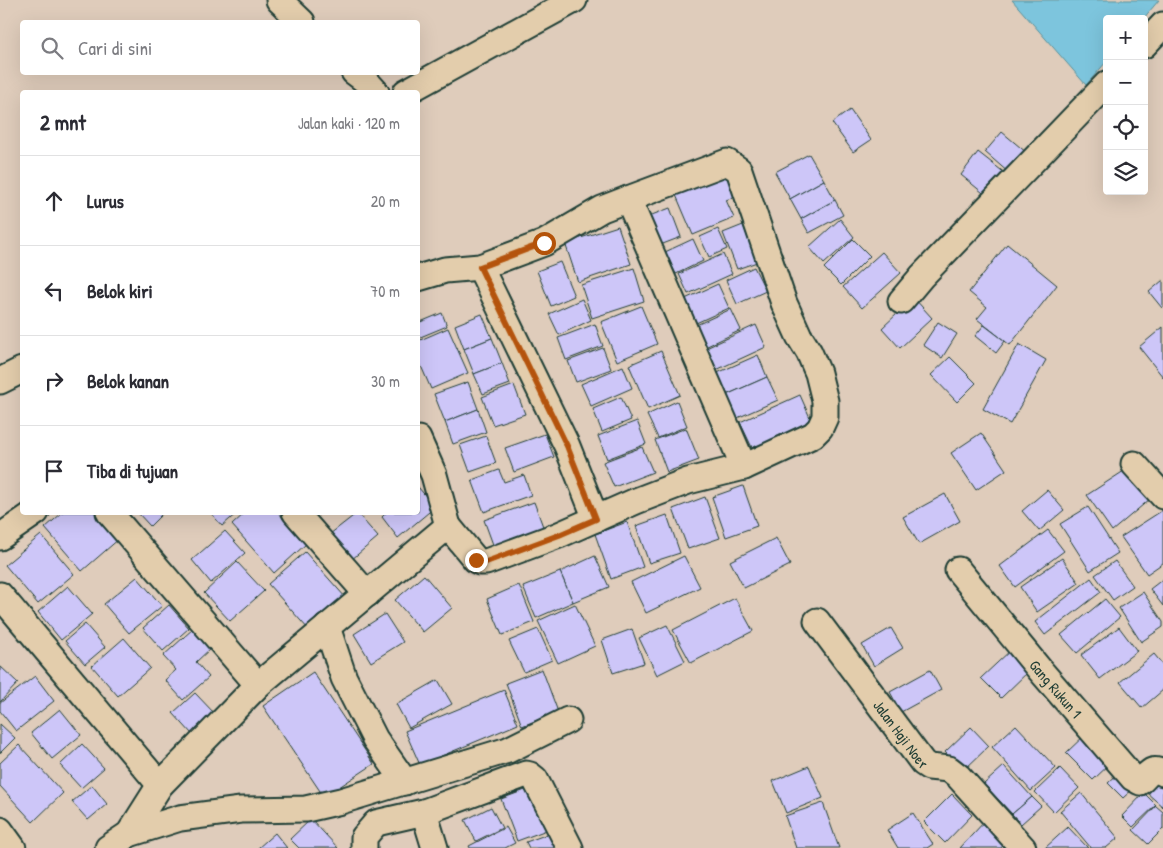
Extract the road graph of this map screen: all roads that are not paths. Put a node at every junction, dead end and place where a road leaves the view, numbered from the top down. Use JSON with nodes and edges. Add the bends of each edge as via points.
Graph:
{"nodes":[{"id":1,"x":279,"y":0,"type":"edge"},
{"id":2,"x":574,"y":0,"type":"edge"},
{"id":3,"x":300,"y":20,"type":"edge"},
{"id":4,"x":1163,"y":25,"type":"edge"},
{"id":5,"x":1148,"y":41,"type":"edge"},
{"id":6,"x":358,"y":75,"type":"edge"},
{"id":7,"x":1103,"y":88,"type":"edge"},
{"id":8,"x":374,"y":90,"type":"edge"},
{"id":9,"x":410,"y":90,"type":"edge"},
{"id":10,"x":628,"y":199,"type":"junction"},
{"id":11,"x":480,"y":267,"type":"junction"},
{"id":12,"x":420,"y":277,"type":"edge"},
{"id":13,"x":901,"y":301,"type":"dead end"},
{"id":14,"x":0,"y":357,"type":"edge"},
{"id":15,"x":20,"y":368,"type":"edge"},
{"id":16,"x":20,"y":370,"type":"edge"},
{"id":17,"x":0,"y":381,"type":"edge"},
{"id":18,"x":420,"y":444,"type":"edge"},
{"id":19,"x":1134,"y":464,"type":"dead end"},
{"id":20,"x":744,"y":467,"type":"junction"},
{"id":21,"x":1163,"y":496,"type":"edge"},
{"id":22,"x":32,"y":515,"type":"edge"},
{"id":23,"x":112,"y":515,"type":"edge"},
{"id":24,"x":298,"y":515,"type":"edge"},
{"id":25,"x":596,"y":519,"type":"junction"},
{"id":26,"x":448,"y":526,"type":"junction"},
{"id":27,"x":0,"y":537,"type":"edge"},
{"id":28,"x":958,"y":570,"type":"dead end"},
{"id":29,"x":367,"y":594,"type":"junction"},
{"id":30,"x":0,"y":595,"type":"edge"},
{"id":31,"x":817,"y":621,"type":"dead end"},
{"id":32,"x":327,"y":627,"type":"junction"},
{"id":33,"x":258,"y":685,"type":"junction"},
{"id":34,"x":568,"y":720,"type":"dead end"},
{"id":35,"x":1163,"y":773,"type":"edge"},
{"id":36,"x":405,"y":782,"type":"junction"},
{"id":37,"x":160,"y":785,"type":"junction"},
{"id":38,"x":424,"y":812,"type":"junction"},
{"id":39,"x":0,"y":830,"type":"edge"},
{"id":40,"x":129,"y":834,"type":"junction"},
{"id":41,"x":13,"y":848,"type":"edge"},
{"id":42,"x":108,"y":848,"type":"edge"},
{"id":43,"x":364,"y":848,"type":"edge"},
{"id":44,"x":435,"y":848,"type":"edge"},
{"id":45,"x":570,"y":848,"type":"edge"},
{"id":46,"x":1023,"y":848,"type":"edge"}],
"edges":[{"from":1,"to":3,"type":"street"},
{"from":2,"to":9,"type":"street"},
{"from":4,"to":5,"type":"street"},
{"from":6,"to":8,"type":"street"},
{"from":7,"to":13,"type":"street"},
{"from":10,"to":11,"type":"street","via":[[602,209],[544,243]]},
{"from":10,"to":20,"type":"street"},
{"from":10,"to":20,"type":"street","via":[[727,162],[739,170],[784,303],[798,336],[809,352],[825,401],[825,417],[813,435]]},
{"from":11,"to":12,"type":"street","via":[[445,270]]},
{"from":11,"to":25,"type":"street","via":[[567,446]]},
{"from":14,"to":15,"type":"street"},
{"from":16,"to":17,"type":"street"},
{"from":18,"to":26,"type":"street","via":[[434,475]]},
{"from":19,"to":21,"type":"street"},
{"from":20,"to":25,"type":"street","via":[[688,481]]},
{"from":22,"to":27,"type":"street"},
{"from":23,"to":33,"type":"street"},
{"from":24,"to":29,"type":"street"},
{"from":25,"to":26,"type":"street","via":[[486,562],[476,560]]},
{"from":26,"to":29,"type":"street"},
{"from":28,"to":35,"type":"street","name":"Gang Rukun 1","via":[[1133,778],[1140,782],[1151,771]]},
{"from":29,"to":32,"type":"street"},
{"from":30,"to":37,"type":"street"},
{"from":31,"to":46,"type":"street","name":"Jalan Haji Noer","via":[[923,763],[949,769],[958,776]]},
{"from":32,"to":33,"type":"street"},
{"from":32,"to":36,"type":"street","via":[[344,678],[375,739]]},
{"from":33,"to":37,"type":"street"},
{"from":34,"to":36,"type":"street","via":[[508,750]]},
{"from":36,"to":40,"type":"street","via":[[306,809],[241,810],[180,818]]},
{"from":37,"to":40,"type":"street"},
{"from":38,"to":43,"type":"street","via":[[376,823],[364,837]]},
{"from":38,"to":44,"type":"street"},
{"from":38,"to":45,"type":"street","via":[[526,774],[535,779]]},
{"from":39,"to":41,"type":"street"},
{"from":40,"to":42,"type":"street"}]}
